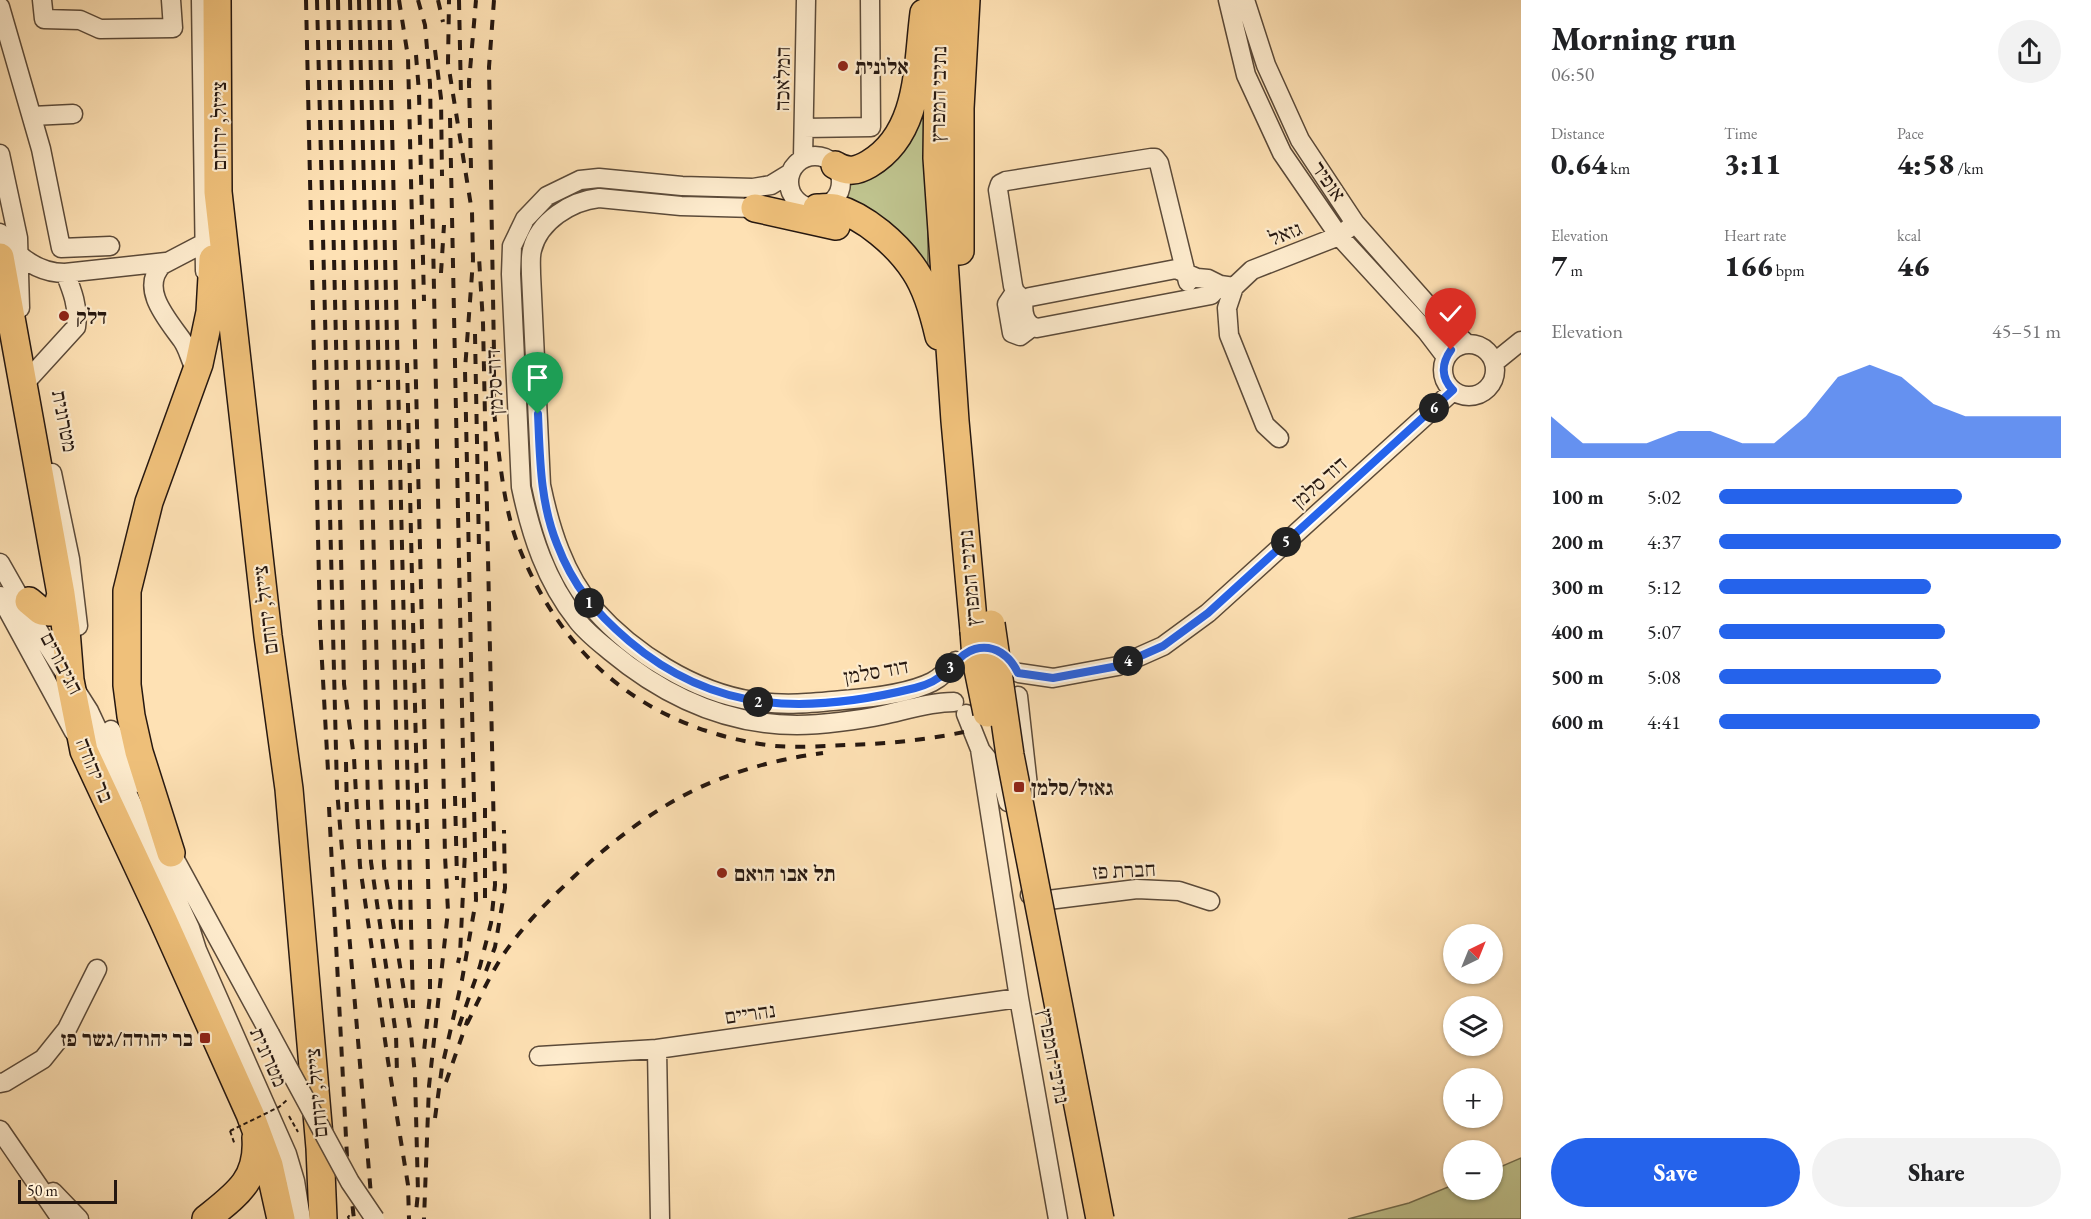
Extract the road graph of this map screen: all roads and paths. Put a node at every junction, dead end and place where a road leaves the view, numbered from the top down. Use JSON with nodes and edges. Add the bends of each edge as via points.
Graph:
{"nodes":[{"id":1,"x":42,"y":0,"type":"edge"},
{"id":2,"x":171,"y":0,"type":"edge"},
{"id":3,"x":201,"y":0,"type":"edge"},
{"id":4,"x":217,"y":0,"type":"edge"},
{"id":5,"x":806,"y":0,"type":"edge"},
{"id":6,"x":870,"y":0,"type":"edge"},
{"id":7,"x":925,"y":0,"type":"edge"},
{"id":8,"x":939,"y":0,"type":"edge"},
{"id":9,"x":966,"y":0,"type":"edge"},
{"id":10,"x":972,"y":0,"type":"edge"},
{"id":11,"x":1228,"y":0,"type":"edge"},
{"id":12,"x":1245,"y":0,"type":"edge"},
{"id":13,"x":0,"y":7,"type":"edge"},
{"id":14,"x":960,"y":108,"type":"junction"},
{"id":15,"x":73,"y":114,"type":"dead end"},
{"id":16,"x":32,"y":116,"type":"junction"},
{"id":17,"x":804,"y":128,"type":"junction"},
{"id":18,"x":0,"y":154,"type":"edge"},
{"id":19,"x":803,"y":158,"type":"junction"},
{"id":20,"x":835,"y":165,"type":"junction"},
{"id":21,"x":789,"y":174,"type":"junction"},
{"id":22,"x":218,"y":192,"type":"junction"},
{"id":23,"x":755,"y":208,"type":"junction"},
{"id":24,"x":812,"y":208,"type":"junction"},
{"id":25,"x":1355,"y":223,"type":"junction"},
{"id":26,"x":0,"y":233,"type":"edge"},
{"id":27,"x":1339,"y":236,"type":"junction"},
{"id":28,"x":210,"y":238,"type":"junction"},
{"id":29,"x":110,"y":246,"type":"dead end"},
{"id":30,"x":166,"y":262,"type":"junction"},
{"id":31,"x":5,"y":267,"type":"edge"},
{"id":32,"x":65,"y":273,"type":"junction"},
{"id":33,"x":1186,"y":273,"type":"junction"},
{"id":34,"x":1227,"y":286,"type":"junction"},
{"id":35,"x":926,"y":292,"type":"junction"},
{"id":36,"x":1020,"y":296,"type":"junction"},
{"id":37,"x":1192,"y":299,"type":"junction"},
{"id":38,"x":0,"y":323,"type":"edge"},
{"id":39,"x":1521,"y":340,"type":"edge"},
{"id":40,"x":1467,"y":344,"type":"junction"},
{"id":41,"x":1446,"y":357,"type":"junction"},
{"id":42,"x":192,"y":362,"type":"junction"},
{"id":43,"x":1495,"y":362,"type":"junction"},
{"id":44,"x":28,"y":379,"type":"junction"},
{"id":45,"x":1453,"y":390,"type":"junction"},
{"id":46,"x":187,"y":397,"type":"junction"},
{"id":47,"x":955,"y":421,"type":"junction"},
{"id":48,"x":1279,"y":438,"type":"dead end"},
{"id":49,"x":44,"y":502,"type":"junction"},
{"id":50,"x":0,"y":547,"type":"edge"},
{"id":51,"x":0,"y":563,"type":"edge"},
{"id":52,"x":132,"y":566,"type":"junction"},
{"id":53,"x":0,"y":584,"type":"edge"},
{"id":54,"x":61,"y":594,"type":"junction"},
{"id":55,"x":0,"y":596,"type":"edge"},
{"id":56,"x":29,"y":601,"type":"junction"},
{"id":57,"x":982,"y":628,"type":"junction"},
{"id":58,"x":956,"y":661,"type":"junction"},
{"id":59,"x":1018,"y":673,"type":"junction"},
{"id":60,"x":75,"y":688,"type":"junction"},
{"id":61,"x":1018,"y":696,"type":"junction"},
{"id":62,"x":960,"y":708,"type":"junction"},
{"id":63,"x":980,"y":749,"type":"junction"},
{"id":64,"x":84,"y":751,"type":"junction"},
{"id":65,"x":124,"y":753,"type":"junction"},
{"id":66,"x":137,"y":816,"type":"junction"},
{"id":67,"x":171,"y":853,"type":"junction"},
{"id":68,"x":1040,"y":901,"type":"junction"},
{"id":69,"x":1210,"y":901,"type":"dead end"},
{"id":70,"x":196,"y":950,"type":"junction"},
{"id":71,"x":96,"y":969,"type":"dead end"},
{"id":72,"x":1019,"y":998,"type":"junction"},
{"id":73,"x":657,"y":1049,"type":"junction"},
{"id":74,"x":539,"y":1056,"type":"dead end"},
{"id":75,"x":0,"y":1083,"type":"edge"},
{"id":76,"x":300,"y":1090,"type":"junction"},
{"id":77,"x":240,"y":1122,"type":"junction"},
{"id":78,"x":4,"y":1136,"type":"edge"},
{"id":79,"x":61,"y":1219,"type":"edge"},
{"id":80,"x":79,"y":1219,"type":"edge"},
{"id":81,"x":206,"y":1219,"type":"edge"},
{"id":82,"x":281,"y":1219,"type":"edge"},
{"id":83,"x":301,"y":1219,"type":"edge"},
{"id":84,"x":323,"y":1219,"type":"edge"},
{"id":85,"x":375,"y":1219,"type":"edge"},
{"id":86,"x":660,"y":1219,"type":"edge"},
{"id":87,"x":1058,"y":1219,"type":"edge"},
{"id":88,"x":1086,"y":1219,"type":"edge"},
{"id":89,"x":1101,"y":1219,"type":"edge"}],
"edges":[{"from":1,"to":2,"type":"street","via":[[44,19],[80,20],[100,28],[173,27]]},
{"from":3,"to":28,"type":"street"},
{"from":4,"to":22,"type":"highway","name":"צייזל, ירוחם"},
{"from":5,"to":17,"type":"street","name":"המלאכה"},
{"from":6,"to":17,"type":"street","via":[[871,127]]},
{"from":7,"to":20,"type":"highway","via":[[913,99],[903,130],[881,155],[857,170],[844,171]]},
{"from":8,"to":47,"type":"highway","name":"נתיבי המפרץ","via":[[937,158]]},
{"from":9,"to":14,"type":"highway","name":"נתיבי המפרץ"},
{"from":10,"to":14,"type":"highway"},
{"from":11,"to":27,"type":"street","name":"אופיר","via":[[1246,75],[1282,153]]},
{"from":12,"to":25,"type":"street","name":"אופיר","via":[[1266,64],[1300,140]]},
{"from":13,"to":16,"type":"street"},
{"from":14,"to":57,"type":"highway","name":"נתיבי המפרץ","via":[[960,290]]},
{"from":15,"to":16,"type":"street"},
{"from":16,"to":29,"type":"street","via":[[61,248]]},
{"from":17,"to":19,"type":"street","name":"המלאכה"},
{"from":18,"to":31,"type":"street","via":[[16,227]]},
{"from":19,"to":20,"type":"street","via":[[820,156]]},
{"from":19,"to":21,"type":"street"},
{"from":20,"to":24,"type":"street","via":[[840,172],[840,188],[832,202]]},
{"from":21,"to":24,"type":"street","via":[[790,190],[800,203]]},
{"from":21,"to":62,"type":"street","name":"דוד סלמן","via":[[771,185],[753,188],[580,180],[547,196],[525,219],[512,246],[511,274],[521,487],[531,531],[550,577],[578,622],[633,670],[696,705],[748,721],[798,725],[872,717],[939,702]]},
{"from":22,"to":28,"type":"highway"},
{"from":22,"to":84,"type":"highway","name":"צייזל, ירוחם","via":[[289,789]]},
{"from":23,"to":24,"type":"street","name":"דוד סלמן"},
{"from":23,"to":35,"type":"highway","via":[[846,228],[876,242],[903,264]]},
{"from":23,"to":58,"type":"street","name":"דוד סלמן","via":[[586,199],[565,209],[541,231],[532,251],[531,274],[541,484],[557,544],[593,609],[667,669],[727,695],[798,705],[869,698],[933,682]]},
{"from":24,"to":35,"type":"highway","via":[[834,208],[859,218],[897,250]]},
{"from":25,"to":27,"type":"street","name":"גזאל"},
{"from":25,"to":40,"type":"street","name":"אופיר"},
{"from":26,"to":31,"type":"street","via":[[7,244]]},
{"from":27,"to":34,"type":"street","name":"גזאל","via":[[1252,270]]},
{"from":27,"to":41,"type":"street","name":"אופיר"},
{"from":28,"to":30,"type":"street"},
{"from":28,"to":42,"type":"street","via":[[203,315]]},
{"from":28,"to":46,"type":"highway","via":[[210,312]]},
{"from":30,"to":32,"type":"street"},
{"from":30,"to":42,"type":"street","via":[[155,274],[153,290],[165,319],[183,341]]},
{"from":31,"to":32,"type":"street"},
{"from":31,"to":44,"type":"highway","name":"בר יהודה"},
{"from":32,"to":44,"type":"street","via":[[74,293],[76,327]]},
{"from":33,"to":34,"type":"street"},
{"from":33,"to":36,"type":"street","via":[[1176,269]]},
{"from":33,"to":36,"type":"street","via":[[1159,163],[1151,158],[1000,184],[1013,286]]},
{"from":33,"to":37,"type":"street"},
{"from":34,"to":37,"type":"street","name":"גזאל"},
{"from":34,"to":48,"type":"street","via":[[1229,335],[1265,426]]},
{"from":35,"to":47,"type":"highway"},
{"from":36,"to":37,"type":"street","name":"גזאל","via":[[1026,321],[1037,328]]},
{"from":38,"to":49,"type":"street","via":[[32,474]]},
{"from":39,"to":43,"type":"street"},
{"from":40,"to":41,"type":"street","via":[[1451,350]]},
{"from":40,"to":43,"type":"street","via":[[1484,348]]},
{"from":41,"to":45,"type":"street","via":[[1444,379]]},
{"from":42,"to":46,"type":"street"},
{"from":43,"to":45,"type":"street","via":[[1494,379],[1484,392],[1468,396]]},
{"from":44,"to":49,"type":"highway","name":"בר יהודה"},
{"from":44,"to":60,"type":"street","name":"מטרונית","via":[[73,581],[78,632]]},
{"from":45,"to":59,"type":"street","name":"דוד סלמן","via":[[1208,613],[1163,646],[1118,666],[1053,678]]},
{"from":46,"to":52,"type":"highway","via":[[149,502]]},
{"from":47,"to":57,"type":"highway","name":"נתיבי המפרץ"},
{"from":49,"to":54,"type":"highway","name":"בר יהודה"},
{"from":50,"to":56,"type":"street","name":"הגיבורים"},
{"from":51,"to":60,"type":"street","name":"מטרונית"},
{"from":52,"to":65,"type":"street","name":"מטרונית","via":[[122,590],[117,628]]},
{"from":52,"to":67,"type":"highway","via":[[127,591],[127,685],[139,752]]},
{"from":53,"to":60,"type":"street","name":"מטרונית"},
{"from":54,"to":56,"type":"highway","via":[[50,612],[41,611]]},
{"from":54,"to":60,"type":"highway","name":"בר יהודה"},
{"from":55,"to":64,"type":"street","name":"הגיבורים"},
{"from":56,"to":60,"type":"street","name":"הגיבורים"},
{"from":57,"to":88,"type":"highway","name":"נתיבי המפרץ","bridge":true,"via":[[976,659]]},
{"from":57,"to":89,"type":"highway","name":"נתיבי המפרץ","bridge":true,"via":[[1011,755]]},
{"from":58,"to":59,"type":"street","via":[[974,649],[996,650],[1014,663]]},
{"from":58,"to":62,"type":"street","via":[[949,682]]},
{"from":59,"to":61,"type":"street"},
{"from":60,"to":64,"type":"highway","name":"בר יהודה"},
{"from":60,"to":65,"type":"street"},
{"from":60,"to":66,"type":"street","name":"מטרונית","via":[[102,736]]},
{"from":60,"to":70,"type":"street","name":"מטרונית","via":[[104,768],[177,921]]},
{"from":61,"to":62,"type":"street","via":[[1006,712],[996,717],[975,718]]},
{"from":61,"to":68,"type":"street"},
{"from":62,"to":63,"type":"street"},
{"from":63,"to":68,"type":"street","via":[[1006,789],[1022,883]]},
{"from":63,"to":72,"type":"street"},
{"from":64,"to":77,"type":"highway","name":"בר יהודה","via":[[163,920]]},
{"from":65,"to":66,"type":"street","name":"מטרונית"},
{"from":65,"to":67,"type":"street"},
{"from":66,"to":70,"type":"street","name":"מטרונית","via":[[190,928]]},
{"from":67,"to":76,"type":"street","bridge":true},
{"from":68,"to":69,"type":"street","name":"חברת פז","via":[[1137,889],[1179,891]]},
{"from":68,"to":89,"type":"street"},
{"from":70,"to":83,"type":"street","name":"מטרונית","via":[[287,1154]]},
{"from":71,"to":75,"type":"street","via":[[67,1029],[43,1059]]},
{"from":72,"to":73,"type":"street","name":"נהריים"},
{"from":72,"to":87,"type":"street"},
{"from":73,"to":74,"type":"street","name":"נהריים"},
{"from":73,"to":86,"type":"street"},
{"from":76,"to":77,"type":"path","bridge":true,"via":[[279,1107]]},
{"from":76,"to":85,"type":"street","bridge":true,"via":[[350,1182]]},
{"from":77,"to":81,"type":"highway","via":[[256,1141],[254,1167],[240,1191]]},
{"from":77,"to":82,"type":"highway","name":"בר יהודה","via":[[269,1165]]},
{"from":78,"to":79,"type":"street"},
{"from":78,"to":80,"type":"street"}]}
